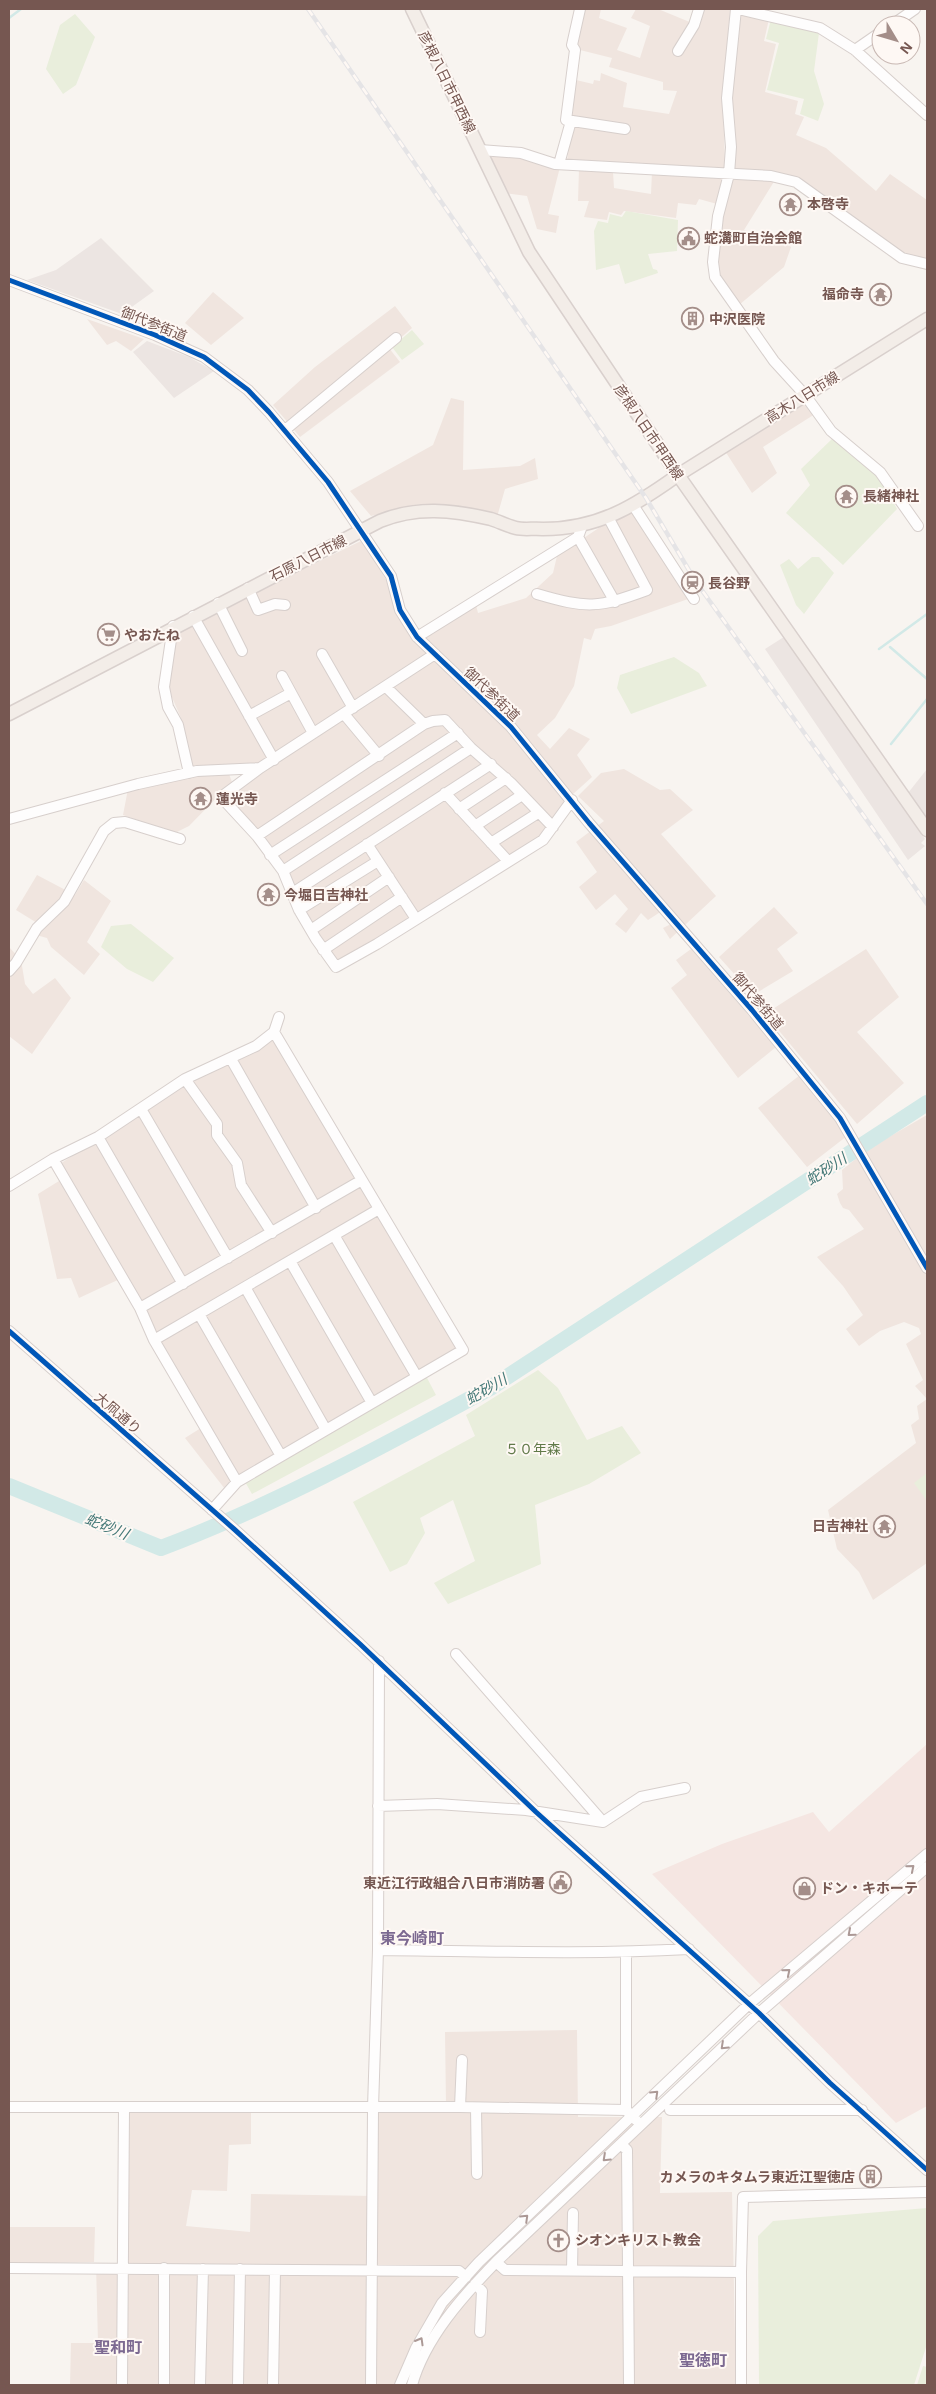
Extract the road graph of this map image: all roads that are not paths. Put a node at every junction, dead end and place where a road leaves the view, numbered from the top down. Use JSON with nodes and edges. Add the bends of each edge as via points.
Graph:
{"nodes":[{"id":1,"x":412,"y":9,"type":"edge"},
{"id":2,"x":580,"y":9,"type":"edge"},
{"id":3,"x":699,"y":9,"type":"edge"},
{"id":4,"x":737,"y":9,"type":"edge"},
{"id":5,"x":871,"y":39,"type":"edge"},
{"id":6,"x":856,"y":50,"type":"junction"},
{"id":7,"x":678,"y":51,"type":"dead end"},
{"id":8,"x":927,"y":115,"type":"edge"},
{"id":9,"x":571,"y":121,"type":"junction"},
{"id":10,"x":624,"y":129,"type":"dead end"},
{"id":11,"x":480,"y":150,"type":"junction"},
{"id":12,"x":559,"y":164,"type":"junction"},
{"id":13,"x":729,"y":174,"type":"junction"},
{"id":14,"x":927,"y":264,"type":"edge"},
{"id":15,"x":9,"y":280,"type":"edge"},
{"id":16,"x":927,"y":319,"type":"edge"},
{"id":17,"x":396,"y":338,"type":"dead end"},
{"id":18,"x":805,"y":395,"type":"junction"},
{"id":19,"x":284,"y":430,"type":"junction"},
{"id":20,"x":678,"y":476,"type":"junction"},
{"id":21,"x":633,"y":505,"type":"junction"},
{"id":22,"x":608,"y":517,"type":"junction"},
{"id":23,"x":918,"y":526,"type":"dead end"},
{"id":24,"x":580,"y":531,"type":"junction"},
{"id":25,"x":361,"y":532,"type":"junction"},
{"id":26,"x":248,"y":588,"type":"junction"},
{"id":27,"x":537,"y":594,"type":"dead end"},
{"id":28,"x":694,"y":599,"type":"dead end"},
{"id":29,"x":615,"y":602,"type":"junction"},
{"id":30,"x":218,"y":603,"type":"junction"},
{"id":31,"x":285,"y":606,"type":"dead end"},
{"id":32,"x":192,"y":616,"type":"junction"},
{"id":33,"x":173,"y":626,"type":"junction"},
{"id":34,"x":417,"y":637,"type":"junction"},
{"id":35,"x":242,"y":651,"type":"dead end"},
{"id":36,"x":322,"y":654,"type":"dead end"},
{"id":37,"x":435,"y":654,"type":"junction"},
{"id":38,"x":282,"y":676,"type":"dead end"},
{"id":39,"x":386,"y":687,"type":"junction"},
{"id":40,"x":291,"y":693,"type":"junction"},
{"id":41,"x":353,"y":708,"type":"junction"},
{"id":42,"x":9,"y":714,"type":"edge"},
{"id":43,"x":344,"y":714,"type":"junction"},
{"id":44,"x":249,"y":716,"type":"junction"},
{"id":45,"x":424,"y":724,"type":"junction"},
{"id":46,"x":313,"y":733,"type":"junction"},
{"id":47,"x":458,"y":733,"type":"junction"},
{"id":48,"x":471,"y":748,"type":"junction"},
{"id":49,"x":378,"y":756,"type":"junction"},
{"id":50,"x":274,"y":760,"type":"junction"},
{"id":51,"x":490,"y":764,"type":"junction"},
{"id":52,"x":260,"y":768,"type":"junction"},
{"id":53,"x":189,"y":773,"type":"junction"},
{"id":54,"x":506,"y":778,"type":"junction"},
{"id":55,"x":445,"y":794,"type":"junction"},
{"id":56,"x":522,"y":795,"type":"junction"},
{"id":57,"x":572,"y":800,"type":"junction"},
{"id":58,"x":459,"y":809,"type":"junction"},
{"id":59,"x":538,"y":813,"type":"junction"},
{"id":60,"x":9,"y":820,"type":"edge"},
{"id":61,"x":476,"y":826,"type":"junction"},
{"id":62,"x":553,"y":827,"type":"junction"},
{"id":63,"x":927,"y":830,"type":"edge"},
{"id":64,"x":257,"y":836,"type":"junction"},
{"id":65,"x":180,"y":839,"type":"dead end"},
{"id":66,"x":491,"y":843,"type":"junction"},
{"id":67,"x":367,"y":844,"type":"junction"},
{"id":68,"x":270,"y":855,"type":"junction"},
{"id":69,"x":378,"y":861,"type":"junction"},
{"id":70,"x":508,"y":861,"type":"junction"},
{"id":71,"x":283,"y":871,"type":"junction"},
{"id":72,"x":389,"y":877,"type":"junction"},
{"id":73,"x":291,"y":894,"type":"junction"},
{"id":74,"x":402,"y":897,"type":"junction"},
{"id":75,"x":299,"y":910,"type":"junction"},
{"id":76,"x":416,"y":919,"type":"junction"},
{"id":77,"x":311,"y":930,"type":"junction"},
{"id":78,"x":323,"y":950,"type":"junction"},
{"id":79,"x":9,"y":971,"type":"edge"},
{"id":80,"x":279,"y":1017,"type":"dead end"},
{"id":81,"x":274,"y":1032,"type":"junction"},
{"id":82,"x":231,"y":1059,"type":"junction"},
{"id":83,"x":185,"y":1079,"type":"junction"},
{"id":84,"x":141,"y":1109,"type":"junction"},
{"id":85,"x":98,"y":1137,"type":"junction"},
{"id":86,"x":53,"y":1158,"type":"junction"},
{"id":87,"x":362,"y":1180,"type":"junction"},
{"id":88,"x":9,"y":1186,"type":"edge"},
{"id":89,"x":316,"y":1208,"type":"junction"},
{"id":90,"x":379,"y":1209,"type":"junction"},
{"id":91,"x":272,"y":1233,"type":"junction"},
{"id":92,"x":334,"y":1235,"type":"junction"},
{"id":93,"x":228,"y":1258,"type":"junction"},
{"id":94,"x":290,"y":1261,"type":"junction"},
{"id":95,"x":926,"y":1263,"type":"edge"},
{"id":96,"x":183,"y":1284,"type":"junction"},
{"id":97,"x":245,"y":1287,"type":"junction"},
{"id":98,"x":140,"y":1308,"type":"junction"},
{"id":99,"x":199,"y":1314,"type":"junction"},
{"id":100,"x":9,"y":1331,"type":"edge"},
{"id":101,"x":154,"y":1340,"type":"junction"},
{"id":102,"x":417,"y":1377,"type":"junction"},
{"id":103,"x":372,"y":1403,"type":"junction"},
{"id":104,"x":326,"y":1430,"type":"junction"},
{"id":105,"x":281,"y":1456,"type":"junction"},
{"id":106,"x":237,"y":1482,"type":"junction"},
{"id":107,"x":212,"y":1510,"type":"junction"},
{"id":108,"x":456,"y":1654,"type":"dead end"},
{"id":109,"x":379,"y":1661,"type":"junction"},
{"id":110,"x":686,"y":1788,"type":"dead end"},
{"id":111,"x":378,"y":1806,"type":"junction"},
{"id":112,"x":536,"y":1812,"type":"junction"},
{"id":113,"x":603,"y":1822,"type":"junction"},
{"id":114,"x":927,"y":1854,"type":"edge"},
{"id":115,"x":927,"y":1867,"type":"edge"},
{"id":116,"x":689,"y":1949,"type":"junction"},
{"id":117,"x":378,"y":1950,"type":"junction"},
{"id":118,"x":626,"y":1952,"type":"junction"},
{"id":119,"x":749,"y":2004,"type":"junction"},
{"id":120,"x":759,"y":2013,"type":"junction"},
{"id":121,"x":462,"y":2060,"type":"dead end"},
{"id":122,"x":9,"y":2107,"type":"edge"},
{"id":123,"x":460,"y":2107,"type":"junction"},
{"id":124,"x":124,"y":2108,"type":"junction"},
{"id":125,"x":373,"y":2108,"type":"junction"},
{"id":126,"x":476,"y":2108,"type":"junction"},
{"id":127,"x":670,"y":2110,"type":"dead end"},
{"id":128,"x":862,"y":2110,"type":"junction"},
{"id":129,"x":629,"y":2113,"type":"junction"},
{"id":130,"x":641,"y":2125,"type":"junction"},
{"id":131,"x":620,"y":2144,"type":"junction"},
{"id":132,"x":927,"y":2170,"type":"edge"},
{"id":133,"x":476,"y":2174,"type":"dead end"},
{"id":134,"x":927,"y":2192,"type":"edge"},
{"id":135,"x":573,"y":2213,"type":"dead end"},
{"id":136,"x":496,"y":2262,"type":"junction"},
{"id":137,"x":124,"y":2267,"type":"junction"},
{"id":138,"x":9,"y":2268,"type":"edge"},
{"id":139,"x":164,"y":2268,"type":"junction"},
{"id":140,"x":203,"y":2269,"type":"junction"},
{"id":141,"x":240,"y":2269,"type":"junction"},
{"id":142,"x":275,"y":2270,"type":"junction"},
{"id":143,"x":373,"y":2270,"type":"junction"},
{"id":144,"x":572,"y":2270,"type":"junction"},
{"id":145,"x":627,"y":2270,"type":"junction"},
{"id":146,"x":741,"y":2272,"type":"junction"},
{"id":147,"x":466,"y":2277,"type":"junction"},
{"id":148,"x":474,"y":2284,"type":"junction"},
{"id":149,"x":480,"y":2332,"type":"dead end"},
{"id":150,"x":122,"y":2385,"type":"edge"},
{"id":151,"x":164,"y":2385,"type":"edge"},
{"id":152,"x":200,"y":2385,"type":"edge"},
{"id":153,"x":238,"y":2385,"type":"edge"},
{"id":154,"x":273,"y":2385,"type":"edge"},
{"id":155,"x":372,"y":2385,"type":"edge"},
{"id":156,"x":400,"y":2385,"type":"edge"},
{"id":157,"x":412,"y":2385,"type":"edge"},
{"id":158,"x":629,"y":2385,"type":"edge"},
{"id":159,"x":741,"y":2385,"type":"edge"}],
"edges":[{"from":1,"to":11,"type":"main road","name":"彦根八日市甲西線"},
{"from":2,"to":9,"type":"street","via":[[572,45],[576,50],[566,120]]},
{"from":3,"to":7,"type":"street","via":[[694,26]]},
{"from":4,"to":6,"type":"street","via":[[820,28]]},
{"from":4,"to":13,"type":"street","via":[[727,98],[731,147]]},
{"from":5,"to":6,"type":"street"},
{"from":6,"to":8,"type":"street"},
{"from":9,"to":10,"type":"street"},
{"from":9,"to":12,"type":"street"},
{"from":11,"to":12,"type":"street","via":[[521,153]]},
{"from":11,"to":20,"type":"main road","name":"彦根八日市甲西線","via":[[529,252]]},
{"from":12,"to":13,"type":"street"},
{"from":13,"to":14,"type":"street","via":[[771,176],[796,182],[902,258]]},
{"from":13,"to":18,"type":"street","via":[[718,216],[713,262],[715,277],[774,361]]},
{"from":15,"to":19,"type":"street","name":"御代参街道","via":[[154,335],[204,358],[248,390]]},
{"from":16,"to":18,"type":"main road","name":"高木八日市線"},
{"from":17,"to":19,"type":"street"},
{"from":18,"to":20,"type":"main road","name":"高木八日市線"},
{"from":18,"to":23,"type":"street","via":[[831,431],[880,472]]},
{"from":19,"to":25,"type":"street","name":"御代参街道","via":[[328,482]]},
{"from":20,"to":21,"type":"main road","name":"石原八日市線"},
{"from":20,"to":63,"type":"main road","name":"彦根八日市甲西線"},
{"from":21,"to":22,"type":"main road","name":"石原八日市線"},
{"from":21,"to":28,"type":"street"},
{"from":22,"to":24,"type":"main road","name":"石原八日市線"},
{"from":22,"to":29,"type":"street","via":[[646,590]]},
{"from":24,"to":25,"type":"main road","name":"石原八日市線","via":[[517,528],[466,514],[430,509],[398,514]]},
{"from":24,"to":29,"type":"street"},
{"from":24,"to":34,"type":"street"},
{"from":25,"to":26,"type":"main road","name":"石原八日市線"},
{"from":25,"to":34,"type":"street","name":"御代参街道","via":[[391,576],[400,610]]},
{"from":26,"to":30,"type":"main road","name":"石原八日市線"},
{"from":26,"to":31,"type":"street","via":[[258,610],[274,604]]},
{"from":27,"to":29,"type":"street","via":[[571,604],[595,606]]},
{"from":30,"to":32,"type":"main road","name":"石原八日市線"},
{"from":30,"to":35,"type":"street"},
{"from":32,"to":33,"type":"main road","name":"石原八日市線"},
{"from":32,"to":44,"type":"street"},
{"from":33,"to":42,"type":"main road","name":"石原八日市線"},
{"from":33,"to":53,"type":"street","via":[[164,687],[168,707],[178,725]]},
{"from":34,"to":37,"type":"street","name":"御代参街道"},
{"from":36,"to":41,"type":"street"},
{"from":37,"to":39,"type":"street"},
{"from":37,"to":57,"type":"street","name":"御代参街道","via":[[511,727]]},
{"from":38,"to":40,"type":"street"},
{"from":39,"to":41,"type":"street"},
{"from":39,"to":45,"type":"street"},
{"from":40,"to":44,"type":"street"},
{"from":40,"to":46,"type":"street"},
{"from":41,"to":43,"type":"street"},
{"from":43,"to":46,"type":"street"},
{"from":43,"to":49,"type":"street"},
{"from":44,"to":50,"type":"street"},
{"from":45,"to":47,"type":"street","via":[[445,720]]},
{"from":45,"to":49,"type":"street"},
{"from":46,"to":50,"type":"street"},
{"from":47,"to":48,"type":"street"},
{"from":47,"to":68,"type":"street"},
{"from":48,"to":51,"type":"street"},
{"from":48,"to":71,"type":"street"},
{"from":49,"to":64,"type":"street"},
{"from":50,"to":52,"type":"street"},
{"from":51,"to":54,"type":"street"},
{"from":51,"to":55,"type":"street"},
{"from":52,"to":53,"type":"street"},
{"from":52,"to":64,"type":"street","via":[[221,798]]},
{"from":53,"to":60,"type":"street"},
{"from":54,"to":56,"type":"street"},
{"from":54,"to":58,"type":"street"},
{"from":55,"to":58,"type":"street"},
{"from":55,"to":67,"type":"street"},
{"from":56,"to":59,"type":"street"},
{"from":56,"to":61,"type":"street"},
{"from":57,"to":62,"type":"street"},
{"from":57,"to":95,"type":"street","name":"御代参街道","via":[[840,1118]]},
{"from":58,"to":61,"type":"street"},
{"from":59,"to":62,"type":"street"},
{"from":59,"to":66,"type":"street"},
{"from":61,"to":66,"type":"street"},
{"from":62,"to":70,"type":"street","via":[[543,840]]},
{"from":64,"to":68,"type":"street"},
{"from":65,"to":79,"type":"street","via":[[126,822],[109,827],[64,902],[37,928]]},
{"from":66,"to":70,"type":"street"},
{"from":67,"to":69,"type":"street"},
{"from":67,"to":73,"type":"street"},
{"from":68,"to":71,"type":"street"},
{"from":69,"to":72,"type":"street"},
{"from":69,"to":75,"type":"street"},
{"from":70,"to":76,"type":"street"},
{"from":71,"to":73,"type":"street"},
{"from":72,"to":74,"type":"street"},
{"from":72,"to":77,"type":"street"},
{"from":73,"to":75,"type":"street"},
{"from":74,"to":76,"type":"street"},
{"from":74,"to":78,"type":"street"},
{"from":75,"to":77,"type":"street"},
{"from":76,"to":78,"type":"street","via":[[336,967]]},
{"from":77,"to":78,"type":"street"},
{"from":80,"to":81,"type":"street"},
{"from":81,"to":82,"type":"street"},
{"from":81,"to":87,"type":"street"},
{"from":82,"to":83,"type":"street"},
{"from":82,"to":89,"type":"street"},
{"from":83,"to":84,"type":"street"},
{"from":83,"to":91,"type":"street","via":[[217,1124],[217,1135],[236,1163],[241,1184]]},
{"from":84,"to":85,"type":"street"},
{"from":84,"to":93,"type":"street"},
{"from":85,"to":86,"type":"street"},
{"from":85,"to":96,"type":"street"},
{"from":86,"to":88,"type":"street"},
{"from":86,"to":98,"type":"street"},
{"from":87,"to":89,"type":"street"},
{"from":87,"to":90,"type":"street"},
{"from":89,"to":91,"type":"street"},
{"from":90,"to":92,"type":"street"},
{"from":90,"to":102,"type":"street","via":[[463,1350]]},
{"from":91,"to":93,"type":"street"},
{"from":92,"to":94,"type":"street"},
{"from":92,"to":102,"type":"street"},
{"from":93,"to":96,"type":"street"},
{"from":94,"to":97,"type":"street"},
{"from":94,"to":103,"type":"street"},
{"from":96,"to":98,"type":"street"},
{"from":97,"to":99,"type":"street"},
{"from":97,"to":104,"type":"street"},
{"from":98,"to":101,"type":"street"},
{"from":99,"to":101,"type":"street"},
{"from":99,"to":105,"type":"street"},
{"from":100,"to":107,"type":"street","name":"大凧通り"},
{"from":101,"to":106,"type":"street"},
{"from":102,"to":103,"type":"street"},
{"from":103,"to":104,"type":"street"},
{"from":104,"to":105,"type":"street"},
{"from":105,"to":106,"type":"street"},
{"from":106,"to":107,"type":"street"},
{"from":107,"to":109,"type":"street","name":"大凧通り"},
{"from":108,"to":113,"type":"street"},
{"from":109,"to":111,"type":"street"},
{"from":109,"to":112,"type":"street","name":"大凧通り"},
{"from":110,"to":113,"type":"street","via":[[641,1797]]},
{"from":111,"to":112,"type":"street","via":[[437,1804]]},
{"from":111,"to":117,"type":"street"},
{"from":112,"to":113,"type":"street"},
{"from":112,"to":116,"type":"street","name":"大凧通り"},
{"from":119,"to":114,"type":"street","one_way":true},
{"from":115,"to":120,"type":"street","one_way":true},
{"from":116,"to":118,"type":"street"},
{"from":116,"to":119,"type":"street","name":"大凧通り"},
{"from":117,"to":118,"type":"street"},
{"from":117,"to":125,"type":"street"},
{"from":118,"to":129,"type":"street"},
{"from":119,"to":120,"type":"street","name":"大凧通り"},
{"from":129,"to":119,"type":"street","one_way":true},
{"from":120,"to":128,"type":"street","name":"大凧通り"},
{"from":120,"to":130,"type":"street","one_way":true},
{"from":121,"to":123,"type":"street"},
{"from":122,"to":124,"type":"street"},
{"from":123,"to":125,"type":"street"},
{"from":123,"to":126,"type":"street"},
{"from":124,"to":125,"type":"street"},
{"from":124,"to":137,"type":"street"},
{"from":125,"to":143,"type":"street"},
{"from":126,"to":129,"type":"street"},
{"from":126,"to":133,"type":"street"},
{"from":127,"to":128,"type":"street"},
{"from":128,"to":132,"type":"street","name":"大凧通り"},
{"from":129,"to":130,"type":"street"},
{"from":147,"to":129,"type":"street","one_way":true},
{"from":130,"to":131,"type":"street"},
{"from":131,"to":136,"type":"street","one_way":true},
{"from":131,"to":145,"type":"street","via":[[627,2150]]},
{"from":134,"to":146,"type":"street","via":[[743,2197]]},
{"from":135,"to":144,"type":"street"},
{"from":136,"to":144,"type":"street","via":[[505,2270]]},
{"from":136,"to":148,"type":"street"},
{"from":137,"to":138,"type":"street"},
{"from":137,"to":139,"type":"street"},
{"from":137,"to":150,"type":"street"},
{"from":139,"to":140,"type":"street"},
{"from":139,"to":151,"type":"street"},
{"from":140,"to":141,"type":"street"},
{"from":140,"to":152,"type":"street"},
{"from":141,"to":142,"type":"street"},
{"from":141,"to":153,"type":"street"},
{"from":142,"to":143,"type":"street"},
{"from":142,"to":154,"type":"street"},
{"from":143,"to":147,"type":"street","via":[[459,2271]]},
{"from":143,"to":155,"type":"street"},
{"from":144,"to":145,"type":"street"},
{"from":145,"to":146,"type":"street"},
{"from":145,"to":158,"type":"street"},
{"from":146,"to":159,"type":"street"},
{"from":156,"to":147,"type":"street","one_way":true,"via":[[416,2348],[442,2303]]},
{"from":148,"to":149,"type":"street","via":[[482,2291]]},
{"from":148,"to":157,"type":"street","via":[[434,2337]]}]}
